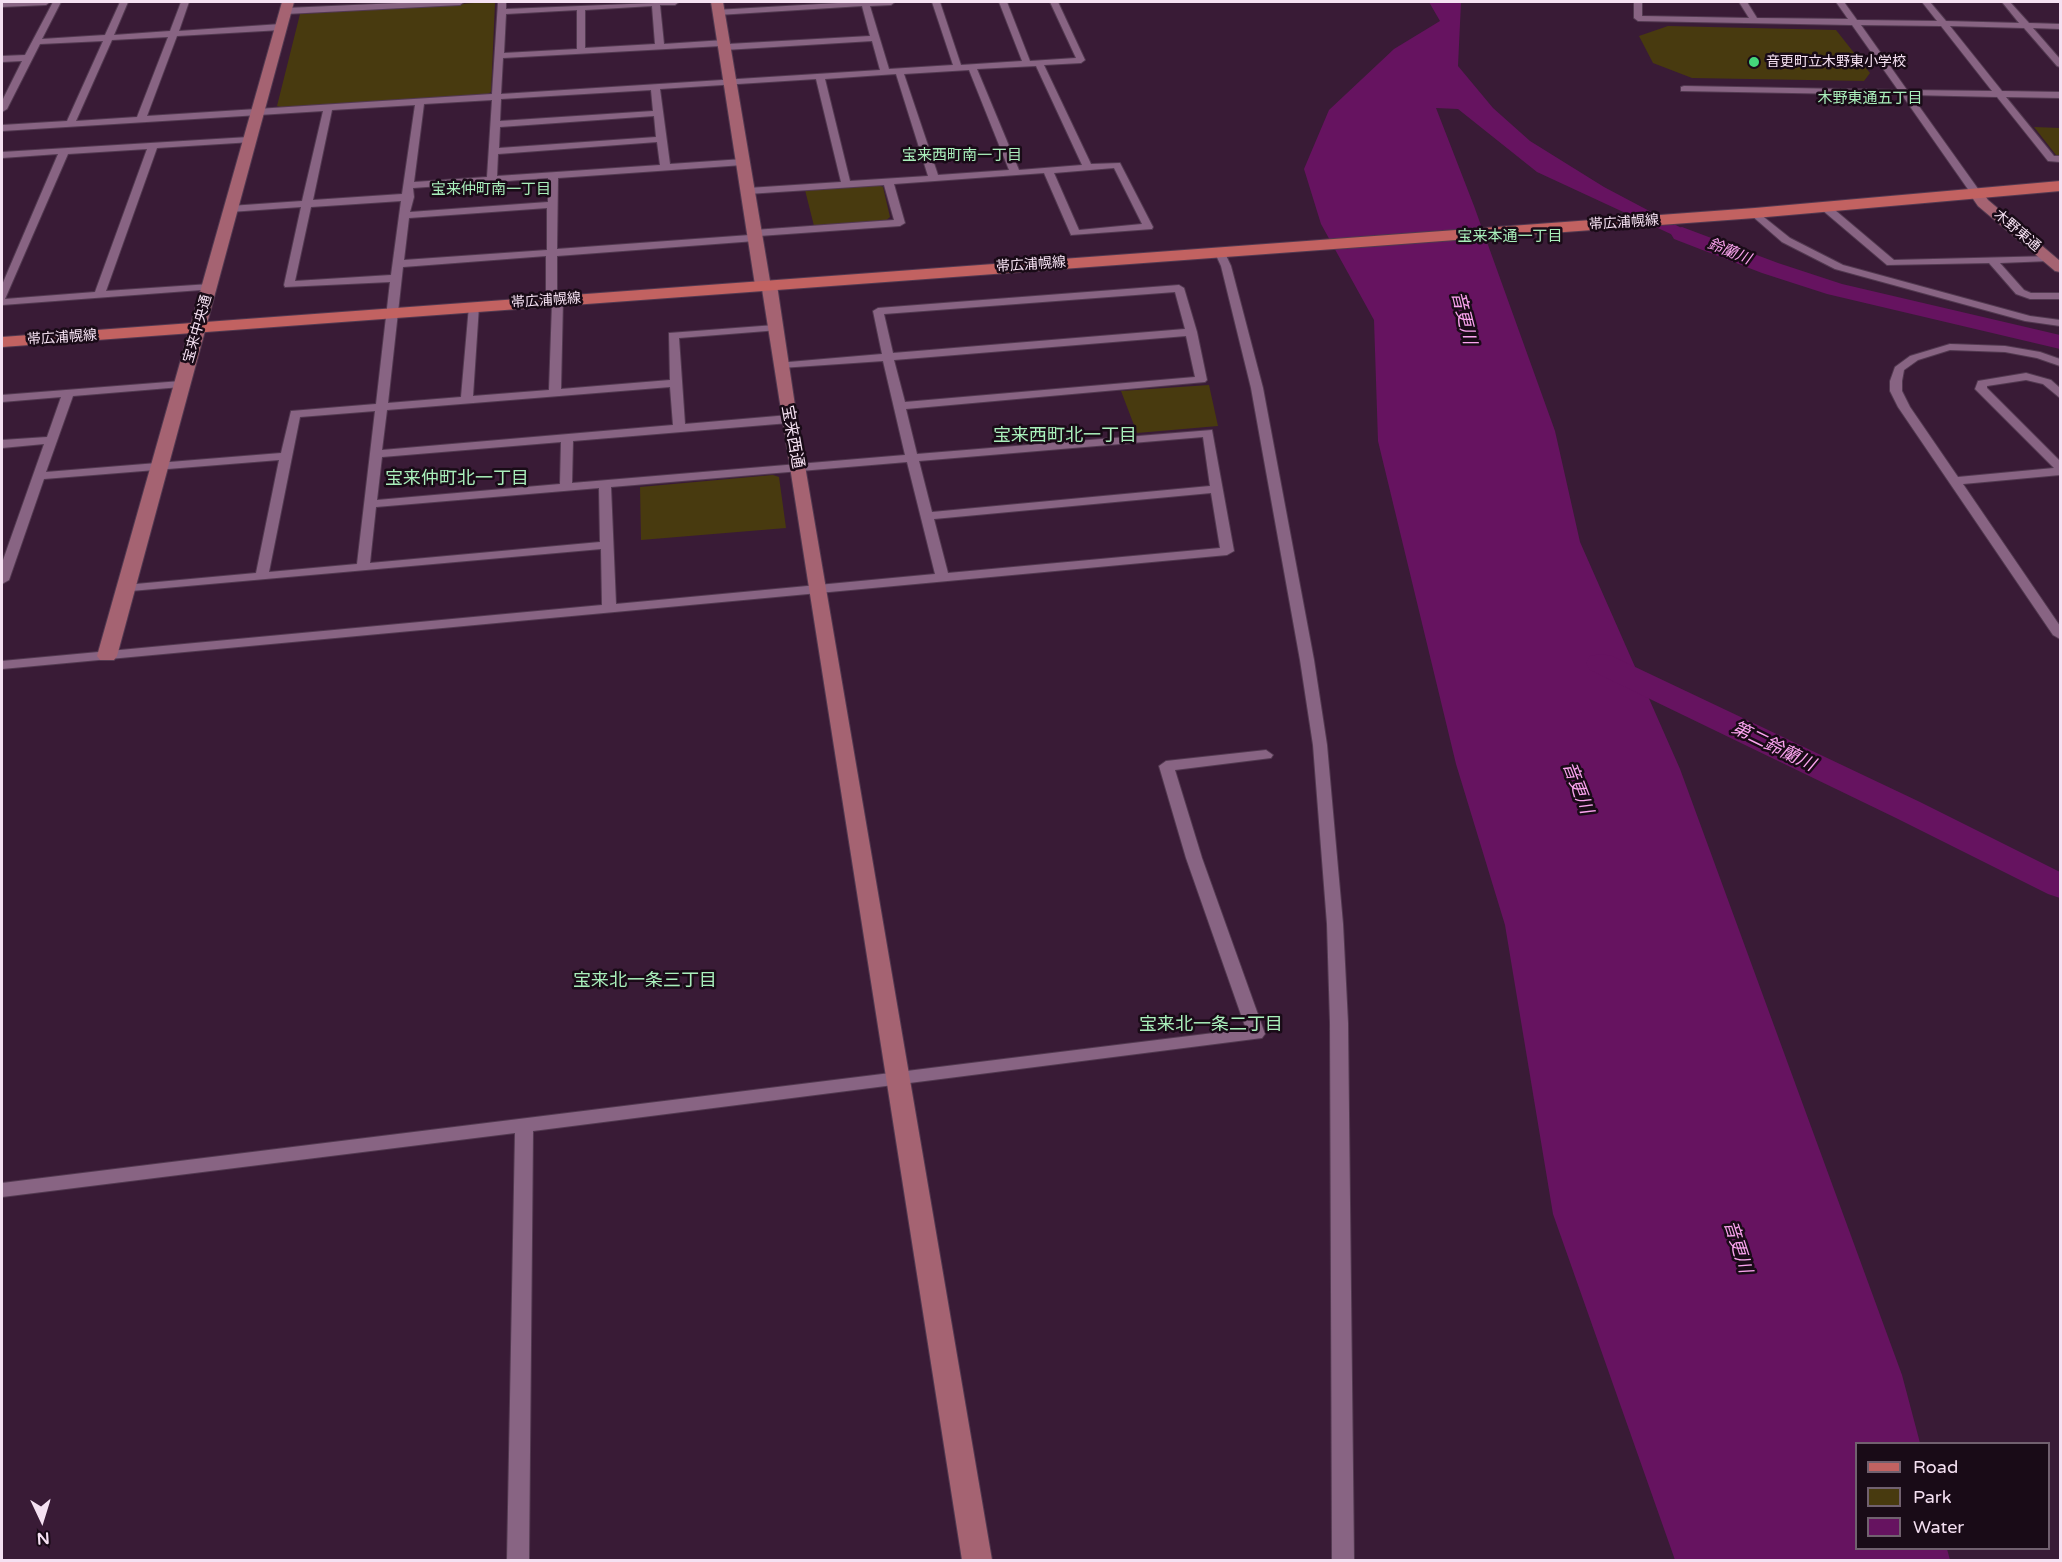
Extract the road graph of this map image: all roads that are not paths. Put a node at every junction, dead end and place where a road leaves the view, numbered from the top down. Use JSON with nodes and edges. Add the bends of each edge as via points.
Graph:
{"nodes":[{"id":1,"x":46,"y":2,"type":"edge"},
{"id":2,"x":57,"y":2,"type":"edge"},
{"id":3,"x":124,"y":2,"type":"edge"},
{"id":4,"x":185,"y":2,"type":"edge"},
{"id":5,"x":460,"y":2,"type":"edge"},
{"id":6,"x":656,"y":2,"type":"edge"},
{"id":7,"x":675,"y":2,"type":"edge"},
{"id":8,"x":891,"y":2,"type":"edge"},
{"id":9,"x":936,"y":2,"type":"edge"},
{"id":10,"x":1003,"y":2,"type":"edge"},
{"id":11,"x":1054,"y":2,"type":"edge"},
{"id":12,"x":1638,"y":2,"type":"edge"},
{"id":13,"x":1743,"y":2,"type":"edge"},
{"id":14,"x":1840,"y":2,"type":"edge"},
{"id":15,"x":1926,"y":2,"type":"edge"},
{"id":16,"x":2006,"y":2,"type":"edge"},
{"id":17,"x":865,"y":3,"type":"junction"},
{"id":18,"x":2,"y":4,"type":"edge"},
{"id":19,"x":792,"y":4,"type":"edge"},
{"id":20,"x":287,"y":6,"type":"edge"},
{"id":21,"x":502,"y":7,"type":"edge"},
{"id":22,"x":581,"y":7,"type":"junction"},
{"id":23,"x":718,"y":7,"type":"edge"},
{"id":24,"x":1755,"y":21,"type":"junction"},
{"id":25,"x":1855,"y":23,"type":"junction"},
{"id":26,"x":1944,"y":24,"type":"junction"},
{"id":27,"x":2027,"y":26,"type":"junction"},
{"id":28,"x":2061,"y":26,"type":"edge"},
{"id":29,"x":281,"y":27,"type":"junction"},
{"id":30,"x":173,"y":33,"type":"junction"},
{"id":31,"x":109,"y":37,"type":"junction"},
{"id":32,"x":875,"y":38,"type":"junction"},
{"id":33,"x":36,"y":42,"type":"junction"},
{"id":34,"x":724,"y":45,"type":"junction"},
{"id":35,"x":660,"y":46,"type":"junction"},
{"id":36,"x":581,"y":51,"type":"junction"},
{"id":37,"x":500,"y":56,"type":"junction"},
{"id":38,"x":27,"y":58,"type":"junction"},
{"id":39,"x":2,"y":59,"type":"edge"},
{"id":40,"x":1028,"y":63,"type":"junction"},
{"id":41,"x":1039,"y":63,"type":"junction"},
{"id":42,"x":2061,"y":64,"type":"edge"},
{"id":43,"x":972,"y":67,"type":"junction"},
{"id":44,"x":958,"y":68,"type":"junction"},
{"id":45,"x":898,"y":71,"type":"junction"},
{"id":46,"x":885,"y":72,"type":"junction"},
{"id":47,"x":820,"y":76,"type":"junction"},
{"id":48,"x":730,"y":82,"type":"junction"},
{"id":49,"x":655,"y":87,"type":"junction"},
{"id":50,"x":1684,"y":89,"type":"dead end"},
{"id":51,"x":1905,"y":92,"type":"junction"},
{"id":52,"x":2000,"y":94,"type":"junction"},
{"id":53,"x":2061,"y":95,"type":"edge"},
{"id":54,"x":496,"y":97,"type":"junction"},
{"id":55,"x":420,"y":101,"type":"junction"},
{"id":56,"x":328,"y":107,"type":"junction"},
{"id":57,"x":2,"y":109,"type":"edge"},
{"id":58,"x":258,"y":111,"type":"junction"},
{"id":59,"x":658,"y":113,"type":"junction"},
{"id":60,"x":141,"y":119,"type":"junction"},
{"id":61,"x":70,"y":124,"type":"junction"},
{"id":62,"x":496,"y":124,"type":"junction"},
{"id":63,"x":2,"y":128,"type":"edge"},
{"id":64,"x":249,"y":140,"type":"junction"},
{"id":65,"x":662,"y":140,"type":"junction"},
{"id":66,"x":153,"y":146,"type":"junction"},
{"id":67,"x":494,"y":151,"type":"junction"},
{"id":68,"x":64,"y":152,"type":"junction"},
{"id":69,"x":2,"y":155,"type":"edge"},
{"id":70,"x":2061,"y":159,"type":"edge"},
{"id":71,"x":743,"y":162,"type":"junction"},
{"id":72,"x":665,"y":167,"type":"junction"},
{"id":73,"x":1088,"y":167,"type":"junction"},
{"id":74,"x":1048,"y":170,"type":"junction"},
{"id":75,"x":1015,"y":173,"type":"junction"},
{"id":76,"x":553,"y":175,"type":"junction"},
{"id":77,"x":934,"y":178,"type":"junction"},
{"id":78,"x":492,"y":179,"type":"junction"},
{"id":79,"x":888,"y":181,"type":"junction"},
{"id":80,"x":846,"y":184,"type":"junction"},
{"id":81,"x":410,"y":185,"type":"junction"},
{"id":82,"x":2061,"y":186,"type":"edge"},
{"id":83,"x":748,"y":191,"type":"junction"},
{"id":84,"x":1976,"y":193,"type":"junction"},
{"id":85,"x":409,"y":197,"type":"junction"},
{"id":86,"x":307,"y":204,"type":"junction"},
{"id":87,"x":552,"y":205,"type":"junction"},
{"id":88,"x":1825,"y":207,"type":"junction"},
{"id":89,"x":230,"y":209,"type":"junction"},
{"id":90,"x":1746,"y":214,"type":"junction"},
{"id":91,"x":405,"y":215,"type":"junction"},
{"id":92,"x":755,"y":236,"type":"junction"},
{"id":93,"x":1228,"y":252,"type":"junction"},
{"id":94,"x":553,"y":253,"type":"junction"},
{"id":95,"x":1992,"y":260,"type":"junction"},
{"id":96,"x":2056,"y":262,"type":"edge"},
{"id":97,"x":398,"y":264,"type":"junction"},
{"id":98,"x":396,"y":278,"type":"junction"},
{"id":99,"x":766,"y":285,"type":"junction"},
{"id":100,"x":210,"y":287,"type":"junction"},
{"id":101,"x":2,"y":296,"type":"edge"},
{"id":102,"x":99,"y":296,"type":"junction"},
{"id":103,"x":2061,"y":296,"type":"edge"},
{"id":104,"x":554,"y":300,"type":"junction"},
{"id":105,"x":2,"y":302,"type":"edge"},
{"id":106,"x":474,"y":306,"type":"junction"},
{"id":107,"x":392,"y":312,"type":"junction"},
{"id":108,"x":2061,"y":323,"type":"edge"},
{"id":109,"x":198,"y":328,"type":"junction"},
{"id":110,"x":775,"y":328,"type":"junction"},
{"id":111,"x":1191,"y":332,"type":"junction"},
{"id":112,"x":2,"y":342,"type":"edge"},
{"id":113,"x":888,"y":357,"type":"junction"},
{"id":114,"x":2061,"y":363,"type":"edge"},
{"id":115,"x":781,"y":365,"type":"junction"},
{"id":116,"x":676,"y":382,"type":"junction"},
{"id":117,"x":181,"y":384,"type":"junction"},
{"id":118,"x":68,"y":393,"type":"junction"},
{"id":119,"x":555,"y":393,"type":"junction"},
{"id":120,"x":2061,"y":394,"type":"edge"},
{"id":121,"x":2,"y":398,"type":"edge"},
{"id":122,"x":467,"y":400,"type":"junction"},
{"id":123,"x":382,"y":406,"type":"junction"},
{"id":124,"x":899,"y":406,"type":"junction"},
{"id":125,"x":789,"y":419,"type":"junction"},
{"id":126,"x":680,"y":429,"type":"junction"},
{"id":127,"x":567,"y":438,"type":"junction"},
{"id":128,"x":52,"y":440,"type":"junction"},
{"id":129,"x":2,"y":444,"type":"edge"},
{"id":130,"x":377,"y":454,"type":"junction"},
{"id":131,"x":286,"y":456,"type":"junction"},
{"id":132,"x":912,"y":458,"type":"junction"},
{"id":133,"x":159,"y":466,"type":"junction"},
{"id":134,"x":797,"y":467,"type":"junction"},
{"id":135,"x":2061,"y":467,"type":"edge"},
{"id":136,"x":2061,"y":471,"type":"edge"},
{"id":137,"x":38,"y":476,"type":"junction"},
{"id":138,"x":1955,"y":481,"type":"junction"},
{"id":139,"x":605,"y":484,"type":"junction"},
{"id":140,"x":566,"y":488,"type":"junction"},
{"id":141,"x":1218,"y":489,"type":"junction"},
{"id":142,"x":371,"y":504,"type":"junction"},
{"id":143,"x":927,"y":516,"type":"junction"},
{"id":144,"x":607,"y":545,"type":"junction"},
{"id":145,"x":363,"y":567,"type":"junction"},
{"id":146,"x":262,"y":576,"type":"junction"},
{"id":147,"x":943,"y":578,"type":"junction"},
{"id":148,"x":2,"y":580,"type":"edge"},
{"id":149,"x":125,"y":589,"type":"junction"},
{"id":150,"x":817,"y":589,"type":"junction"},
{"id":151,"x":609,"y":609,"type":"junction"},
{"id":152,"x":2061,"y":635,"type":"edge"},
{"id":153,"x":107,"y":656,"type":"junction"},
{"id":154,"x":2,"y":665,"type":"edge"},
{"id":155,"x":1266,"y":755,"type":"dead end"},
{"id":156,"x":899,"y":1078,"type":"junction"},
{"id":157,"x":525,"y":1124,"type":"junction"},
{"id":158,"x":2,"y":1190,"type":"edge"},
{"id":159,"x":518,"y":1560,"type":"edge"},
{"id":160,"x":977,"y":1560,"type":"edge"},
{"id":161,"x":1343,"y":1560,"type":"edge"}],
"edges":[{"from":1,"to":18,"type":"street"},
{"from":2,"to":33,"type":"street"},
{"from":3,"to":31,"type":"street"},
{"from":4,"to":30,"type":"street"},
{"from":5,"to":20,"type":"street"},
{"from":6,"to":7,"type":"street"},
{"from":6,"to":22,"type":"street"},
{"from":6,"to":35,"type":"street"},
{"from":8,"to":17,"type":"street"},
{"from":9,"to":44,"type":"street"},
{"from":10,"to":40,"type":"street"},
{"from":11,"to":41,"type":"street","via":[[1081,60]]},
{"from":12,"to":24,"type":"street","via":[[1638,18]]},
{"from":13,"to":24,"type":"street"},
{"from":14,"to":25,"type":"street"},
{"from":15,"to":26,"type":"street"},
{"from":16,"to":27,"type":"street"},
{"from":17,"to":19,"type":"street"},
{"from":17,"to":32,"type":"street"},
{"from":19,"to":23,"type":"street"},
{"from":20,"to":29,"type":"street","name":"宝来中央通"},
{"from":21,"to":22,"type":"street"},
{"from":21,"to":37,"type":"street"},
{"from":22,"to":36,"type":"street"},
{"from":23,"to":34,"type":"street","name":"宝来西通"},
{"from":24,"to":25,"type":"street"},
{"from":25,"to":26,"type":"street"},
{"from":25,"to":51,"type":"street"},
{"from":26,"to":27,"type":"street"},
{"from":26,"to":52,"type":"street"},
{"from":27,"to":28,"type":"street"},
{"from":27,"to":42,"type":"street"},
{"from":29,"to":30,"type":"street"},
{"from":29,"to":58,"type":"street","name":"宝来中央通"},
{"from":30,"to":31,"type":"street"},
{"from":30,"to":60,"type":"street"},
{"from":31,"to":33,"type":"street"},
{"from":31,"to":61,"type":"street"},
{"from":32,"to":34,"type":"street"},
{"from":32,"to":46,"type":"street"},
{"from":33,"to":38,"type":"street"},
{"from":34,"to":35,"type":"street"},
{"from":34,"to":48,"type":"street","name":"宝来西通"},
{"from":35,"to":36,"type":"street"},
{"from":36,"to":37,"type":"street"},
{"from":37,"to":54,"type":"street"},
{"from":38,"to":39,"type":"street"},
{"from":38,"to":57,"type":"street"},
{"from":40,"to":41,"type":"street"},
{"from":40,"to":43,"type":"street"},
{"from":41,"to":73,"type":"street"},
{"from":43,"to":44,"type":"street"},
{"from":43,"to":75,"type":"street"},
{"from":44,"to":45,"type":"street"},
{"from":45,"to":46,"type":"street"},
{"from":45,"to":77,"type":"street"},
{"from":46,"to":47,"type":"street"},
{"from":47,"to":48,"type":"street"},
{"from":47,"to":80,"type":"street"},
{"from":48,"to":49,"type":"street"},
{"from":48,"to":71,"type":"street","name":"宝来西通"},
{"from":49,"to":54,"type":"street"},
{"from":49,"to":59,"type":"street"},
{"from":50,"to":51,"type":"street"},
{"from":51,"to":52,"type":"street"},
{"from":51,"to":84,"type":"street"},
{"from":52,"to":53,"type":"street"},
{"from":52,"to":70,"type":"street","via":[[2051,159]]},
{"from":54,"to":55,"type":"street"},
{"from":54,"to":62,"type":"street"},
{"from":55,"to":56,"type":"street"},
{"from":55,"to":81,"type":"street"},
{"from":56,"to":58,"type":"street"},
{"from":56,"to":86,"type":"street"},
{"from":58,"to":60,"type":"street"},
{"from":58,"to":64,"type":"street","name":"宝来中央通"},
{"from":59,"to":62,"type":"street"},
{"from":59,"to":65,"type":"street"},
{"from":60,"to":61,"type":"street"},
{"from":61,"to":63,"type":"street"},
{"from":62,"to":67,"type":"street"},
{"from":64,"to":66,"type":"street"},
{"from":64,"to":89,"type":"street","name":"宝来中央通"},
{"from":65,"to":67,"type":"street"},
{"from":65,"to":72,"type":"street"},
{"from":66,"to":68,"type":"street"},
{"from":66,"to":102,"type":"street"},
{"from":67,"to":78,"type":"street"},
{"from":68,"to":69,"type":"street"},
{"from":68,"to":101,"type":"street"},
{"from":71,"to":72,"type":"street"},
{"from":71,"to":83,"type":"street","name":"宝来西通"},
{"from":72,"to":76,"type":"street"},
{"from":73,"to":74,"type":"street"},
{"from":73,"to":74,"type":"street","via":[[1117,165],[1148,227],[1075,233]]},
{"from":74,"to":75,"type":"street"},
{"from":75,"to":77,"type":"street"},
{"from":76,"to":78,"type":"street"},
{"from":76,"to":87,"type":"street"},
{"from":77,"to":79,"type":"street"},
{"from":78,"to":81,"type":"street"},
{"from":79,"to":80,"type":"street"},
{"from":79,"to":92,"type":"street","via":[[900,223]]},
{"from":80,"to":83,"type":"street"},
{"from":81,"to":85,"type":"street"},
{"from":82,"to":84,"type":"main road","name":"帯広浦幌線"},
{"from":83,"to":92,"type":"street","name":"宝来西通"},
{"from":84,"to":88,"type":"main road","name":"帯広浦幌線"},
{"from":84,"to":96,"type":"street","name":"木野東通","via":[[1983,203]]},
{"from":85,"to":86,"type":"street"},
{"from":85,"to":91,"type":"street"},
{"from":86,"to":89,"type":"street"},
{"from":86,"to":98,"type":"street","via":[[289,285]]},
{"from":87,"to":91,"type":"street"},
{"from":87,"to":94,"type":"street"},
{"from":88,"to":90,"type":"main road","name":"帯広浦幌線"},
{"from":88,"to":95,"type":"street","via":[[1891,263]]},
{"from":89,"to":100,"type":"street","name":"宝来中央通"},
{"from":90,"to":93,"type":"main road","name":"帯広浦幌線"},
{"from":90,"to":108,"type":"street","via":[[1839,267],[2008,313]]},
{"from":91,"to":97,"type":"street"},
{"from":92,"to":94,"type":"street"},
{"from":92,"to":99,"type":"street","name":"宝来西通"},
{"from":93,"to":99,"type":"main road","name":"帯広浦幌線"},
{"from":93,"to":161,"type":"street","via":[[1226,266],[1257,387],[1320,745],[1340,1023]]},
{"from":94,"to":97,"type":"street"},
{"from":94,"to":104,"type":"street"},
{"from":95,"to":96,"type":"street"},
{"from":95,"to":103,"type":"street","via":[[2020,292],[2030,296]]},
{"from":97,"to":98,"type":"street"},
{"from":98,"to":107,"type":"street"},
{"from":99,"to":104,"type":"main road","name":"帯広浦幌線"},
{"from":99,"to":110,"type":"street","name":"宝来西通"},
{"from":100,"to":102,"type":"street"},
{"from":100,"to":109,"type":"street","name":"宝来中央通"},
{"from":102,"to":105,"type":"street"},
{"from":104,"to":106,"type":"main road","name":"帯広浦幌線"},
{"from":104,"to":119,"type":"street"},
{"from":106,"to":107,"type":"main road","name":"帯広浦幌線"},
{"from":106,"to":122,"type":"street"},
{"from":107,"to":109,"type":"main road","name":"帯広浦幌線"},
{"from":107,"to":123,"type":"street"},
{"from":109,"to":112,"type":"main road","name":"帯広浦幌線"},
{"from":109,"to":117,"type":"street","name":"宝来中央通"},
{"from":110,"to":115,"type":"street","name":"宝来西通"},
{"from":110,"to":116,"type":"street","via":[[673,336]]},
{"from":111,"to":113,"type":"street"},
{"from":111,"to":113,"type":"street","via":[[1179,288],[878,311]]},
{"from":111,"to":124,"type":"street","via":[[1201,380]]},
{"from":113,"to":115,"type":"street"},
{"from":113,"to":124,"type":"street"},
{"from":114,"to":138,"type":"street","via":[[2005,349],[1950,347],[1914,358],[1899,369],[1896,391],[1904,407]]},
{"from":115,"to":125,"type":"street","name":"宝来西通"},
{"from":116,"to":119,"type":"street"},
{"from":116,"to":126,"type":"street"},
{"from":117,"to":118,"type":"street"},
{"from":117,"to":133,"type":"street","name":"宝来中央通"},
{"from":118,"to":121,"type":"street"},
{"from":118,"to":128,"type":"street"},
{"from":119,"to":122,"type":"street"},
{"from":120,"to":135,"type":"street","via":[[2047,382],[2026,376],[1982,382],[1981,389]]},
{"from":122,"to":123,"type":"street"},
{"from":123,"to":130,"type":"street"},
{"from":123,"to":131,"type":"street","via":[[295,414]]},
{"from":124,"to":132,"type":"street"},
{"from":125,"to":126,"type":"street"},
{"from":125,"to":134,"type":"street","name":"宝来西通"},
{"from":126,"to":127,"type":"street"},
{"from":127,"to":130,"type":"street"},
{"from":127,"to":140,"type":"street"},
{"from":128,"to":129,"type":"street"},
{"from":128,"to":137,"type":"street"},
{"from":130,"to":142,"type":"street"},
{"from":131,"to":133,"type":"street"},
{"from":131,"to":146,"type":"street"},
{"from":132,"to":134,"type":"street"},
{"from":132,"to":141,"type":"street","via":[[1208,433]]},
{"from":132,"to":143,"type":"street"},
{"from":133,"to":137,"type":"street"},
{"from":133,"to":149,"type":"street","name":"宝来中央通"},
{"from":134,"to":139,"type":"street"},
{"from":134,"to":150,"type":"street","name":"宝来西通"},
{"from":136,"to":138,"type":"street"},
{"from":137,"to":148,"type":"street"},
{"from":138,"to":152,"type":"street"},
{"from":139,"to":140,"type":"street"},
{"from":139,"to":144,"type":"street"},
{"from":140,"to":142,"type":"street"},
{"from":141,"to":143,"type":"street"},
{"from":141,"to":147,"type":"street","via":[[1227,551]]},
{"from":142,"to":145,"type":"street"},
{"from":143,"to":147,"type":"street"},
{"from":144,"to":145,"type":"street"},
{"from":144,"to":151,"type":"street"},
{"from":145,"to":146,"type":"street"},
{"from":146,"to":149,"type":"street"},
{"from":147,"to":150,"type":"street"},
{"from":149,"to":153,"type":"street","name":"宝来中央通"},
{"from":150,"to":151,"type":"street"},
{"from":150,"to":156,"type":"street","name":"宝来西通"},
{"from":151,"to":153,"type":"street"},
{"from":153,"to":154,"type":"street"},
{"from":155,"to":156,"type":"street","via":[[1166,766],[1256,1034]]},
{"from":156,"to":157,"type":"street"},
{"from":156,"to":160,"type":"street","name":"宝来西通"},
{"from":157,"to":158,"type":"street"},
{"from":157,"to":159,"type":"street"}]}
